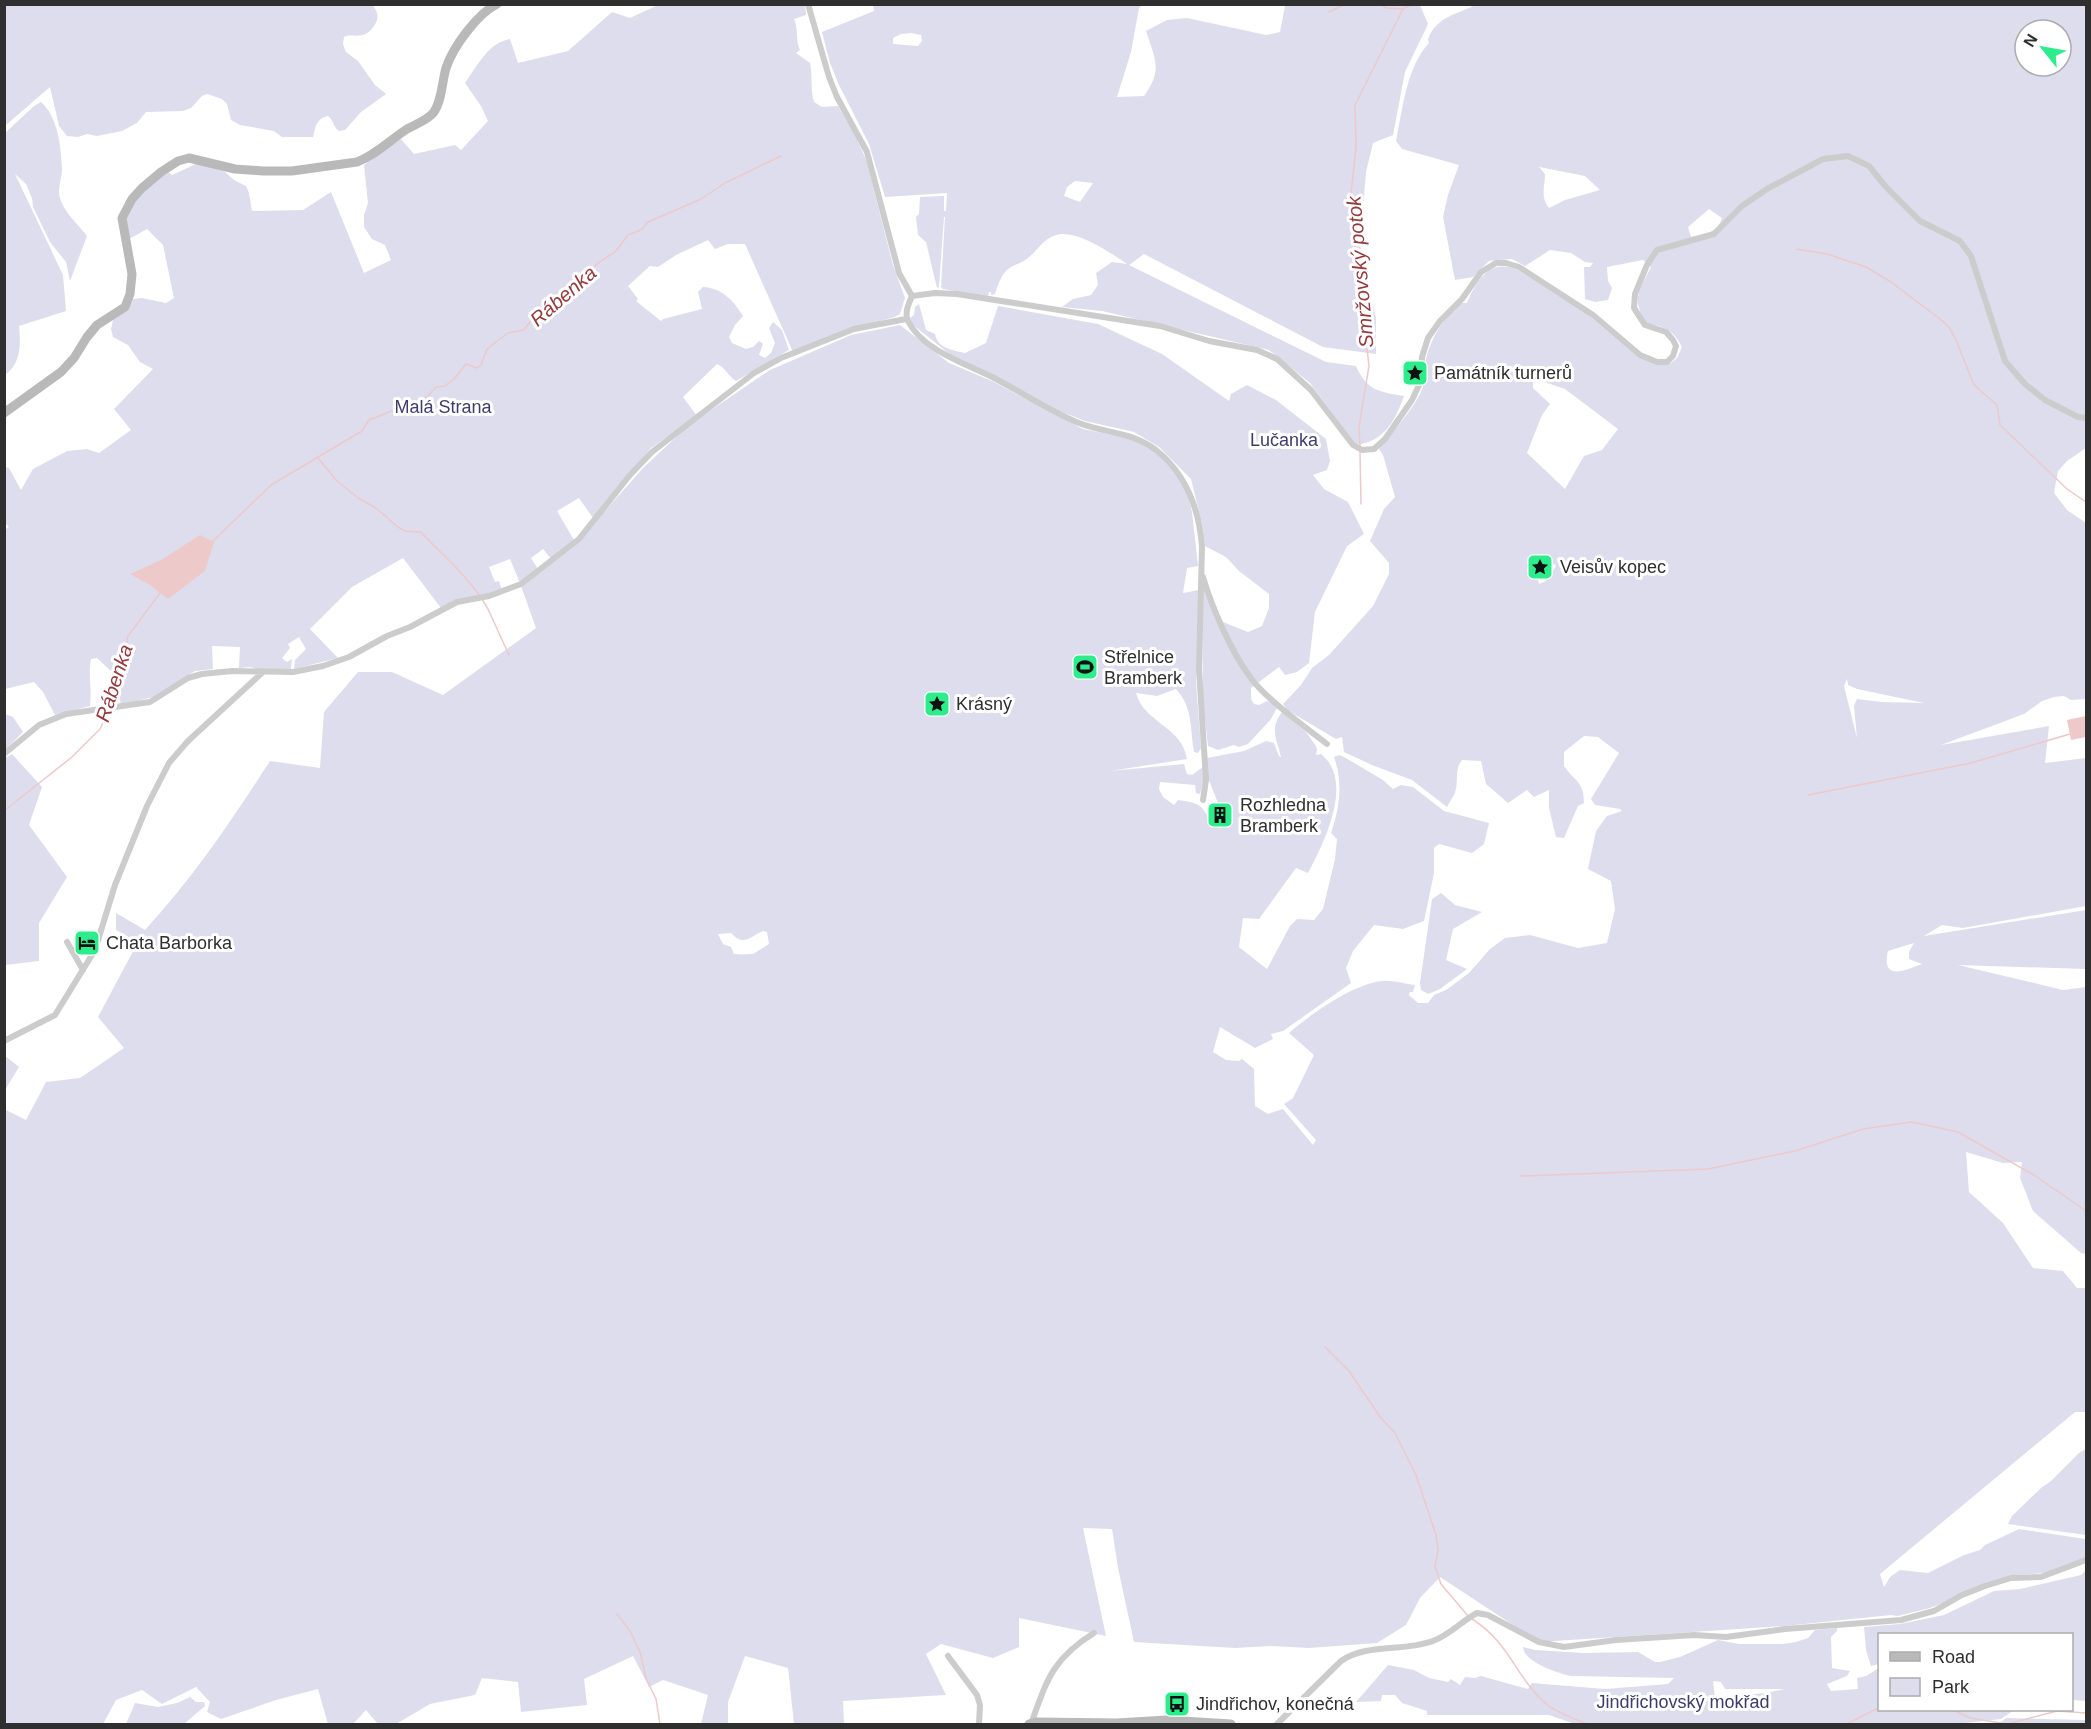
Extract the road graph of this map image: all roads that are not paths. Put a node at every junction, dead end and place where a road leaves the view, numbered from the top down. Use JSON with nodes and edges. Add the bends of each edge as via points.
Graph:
{"nodes":[{"id":1,"x":497,"y":4,"type":"edge"},
{"id":2,"x":808,"y":4,"type":"edge"},
{"id":3,"x":912,"y":296,"type":"junction"},
{"id":4,"x":906,"y":319,"type":"junction"},
{"id":5,"x":4,"y":413,"type":"edge"},
{"id":6,"x":2086,"y":418,"type":"edge"},
{"id":7,"x":1201,"y":571,"type":"junction"},
{"id":8,"x":264,"y":672,"type":"junction"},
{"id":9,"x":1327,"y":744,"type":"dead end"},
{"id":10,"x":4,"y":754,"type":"edge"},
{"id":11,"x":1203,"y":800,"type":"dead end"},
{"id":12,"x":68,"y":942,"type":"dead end"},
{"id":13,"x":83,"y":970,"type":"junction"},
{"id":14,"x":4,"y":1041,"type":"edge"},
{"id":15,"x":2086,"y":1560,"type":"edge"},
{"id":16,"x":1094,"y":1634,"type":"dead end"},
{"id":17,"x":948,"y":1656,"type":"dead end"},
{"id":18,"x":1030,"y":1724,"type":"edge"},
{"id":19,"x":979,"y":1725,"type":"edge"},
{"id":20,"x":1231,"y":1725,"type":"edge"},
{"id":21,"x":1277,"y":1725,"type":"edge"}],
"edges":[{"from":1,"to":5,"type":"street","via":[[458,43],[430,116],[367,159],[302,170],[263,171],[189,158],[178,161],[142,188],[122,218],[132,274],[125,307],[97,325],[61,372]]},
{"from":2,"to":3,"type":"street","via":[[837,97],[867,152],[896,264]]},
{"from":3,"to":4,"type":"street"},
{"from":3,"to":6,"type":"street","via":[[957,294],[1160,326],[1257,350],[1277,358],[1311,390],[1353,445],[1362,450],[1374,449],[1412,400],[1420,383],[1428,338],[1490,266],[1506,263],[1519,267],[1593,315],[1640,355],[1667,362],[1673,356],[1674,340],[1666,332],[1645,325],[1634,308],[1635,294],[1658,250],[1714,234],[1742,206],[1767,189],[1823,159],[1848,156],[1869,166],[1920,221],[1960,241],[1971,256],[2005,361],[2045,400]]},
{"from":4,"to":7,"type":"street","via":[[926,341],[952,359],[1057,413],[1092,427],[1130,435],[1158,452],[1180,477],[1192,499],[1201,528]]},
{"from":4,"to":8,"type":"street","via":[[854,329],[754,373],[652,452],[579,539],[521,584],[457,602],[341,660],[293,672]]},
{"from":7,"to":9,"type":"street","via":[[1224,631],[1251,678]]},
{"from":7,"to":11,"type":"street","via":[[1199,669],[1206,780]]},
{"from":8,"to":10,"type":"street","via":[[202,674],[188,678],[150,702],[66,714],[39,725]]},
{"from":8,"to":13,"type":"street","via":[[188,741],[170,763],[147,806],[115,885],[95,950]]},
{"from":12,"to":13,"type":"street"},
{"from":13,"to":14,"type":"street","via":[[55,1016]]},
{"from":15,"to":21,"type":"street","via":[[2041,1577],[2011,1578],[1985,1586],[1934,1611],[1901,1620],[1726,1637],[1616,1640],[1564,1647],[1539,1642],[1477,1613],[1433,1641],[1349,1655]]},
{"from":16,"to":18,"type":"street","via":[[1067,1652],[1054,1667]]},
{"from":17,"to":19,"type":"street","via":[[977,1695]]},
{"from":18,"to":20,"type":"street","via":[[1166,1720]]}]}
